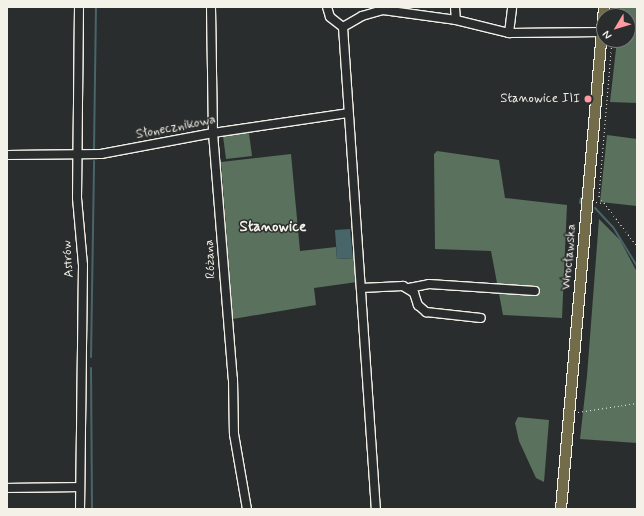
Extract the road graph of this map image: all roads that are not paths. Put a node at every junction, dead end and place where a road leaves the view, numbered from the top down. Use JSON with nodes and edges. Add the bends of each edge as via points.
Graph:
{"nodes":[{"id":1,"x":78,"y":7,"type":"edge"},
{"id":2,"x":211,"y":7,"type":"edge"},
{"id":3,"x":327,"y":7,"type":"edge"},
{"id":4,"x":455,"y":7,"type":"edge"},
{"id":5,"x":512,"y":7,"type":"edge"},
{"id":6,"x":456,"y":20,"type":"junction"},
{"id":7,"x":343,"y":27,"type":"junction"},
{"id":8,"x":509,"y":32,"type":"junction"},
{"id":9,"x":596,"y":32,"type":"edge"},
{"id":10,"x":601,"y":48,"type":"edge"},
{"id":11,"x":348,"y":113,"type":"junction"},
{"id":12,"x":213,"y":133,"type":"junction"},
{"id":13,"x":7,"y":155,"type":"edge"},
{"id":14,"x":79,"y":155,"type":"junction"},
{"id":15,"x":361,"y":288,"type":"junction"},
{"id":16,"x":409,"y":288,"type":"junction"},
{"id":17,"x":535,"y":291,"type":"dead end"},
{"id":18,"x":481,"y":318,"type":"dead end"},
{"id":19,"x":80,"y":487,"type":"junction"},
{"id":20,"x":7,"y":488,"type":"edge"},
{"id":21,"x":80,"y":509,"type":"edge"},
{"id":22,"x":247,"y":509,"type":"edge"},
{"id":23,"x":376,"y":509,"type":"edge"},
{"id":24,"x":561,"y":509,"type":"edge"}],
"edges":[{"from":1,"to":14,"type":"street","name":"Astrów"},
{"from":2,"to":12,"type":"street","name":"Różana"},
{"from":3,"to":7,"type":"street","via":[[330,17]]},
{"from":4,"to":6,"type":"street"},
{"from":5,"to":8,"type":"street"},
{"from":6,"to":7,"type":"street","via":[[383,10],[362,16]]},
{"from":6,"to":8,"type":"street"},
{"from":7,"to":11,"type":"street"},
{"from":8,"to":9,"type":"street"},
{"from":10,"to":24,"type":"main road","name":"Wrocławska"},
{"from":11,"to":12,"type":"street","name":"Słonecznikowa"},
{"from":11,"to":15,"type":"street"},
{"from":12,"to":14,"type":"street","name":"Słonecznikowa","via":[[118,151]]},
{"from":12,"to":22,"type":"street","name":"Różana","via":[[233,379],[234,434]]},
{"from":13,"to":14,"type":"street","name":"Słonecznikowa"},
{"from":14,"to":19,"type":"street","name":"Astrów","via":[[77,214],[83,265]]},
{"from":15,"to":16,"type":"street"},
{"from":15,"to":23,"type":"street"},
{"from":16,"to":17,"type":"street","via":[[429,284]]},
{"from":16,"to":18,"type":"street","via":[[418,305],[426,312]]},
{"from":19,"to":20,"type":"street"},
{"from":19,"to":21,"type":"street","name":"Astrów"}]}
